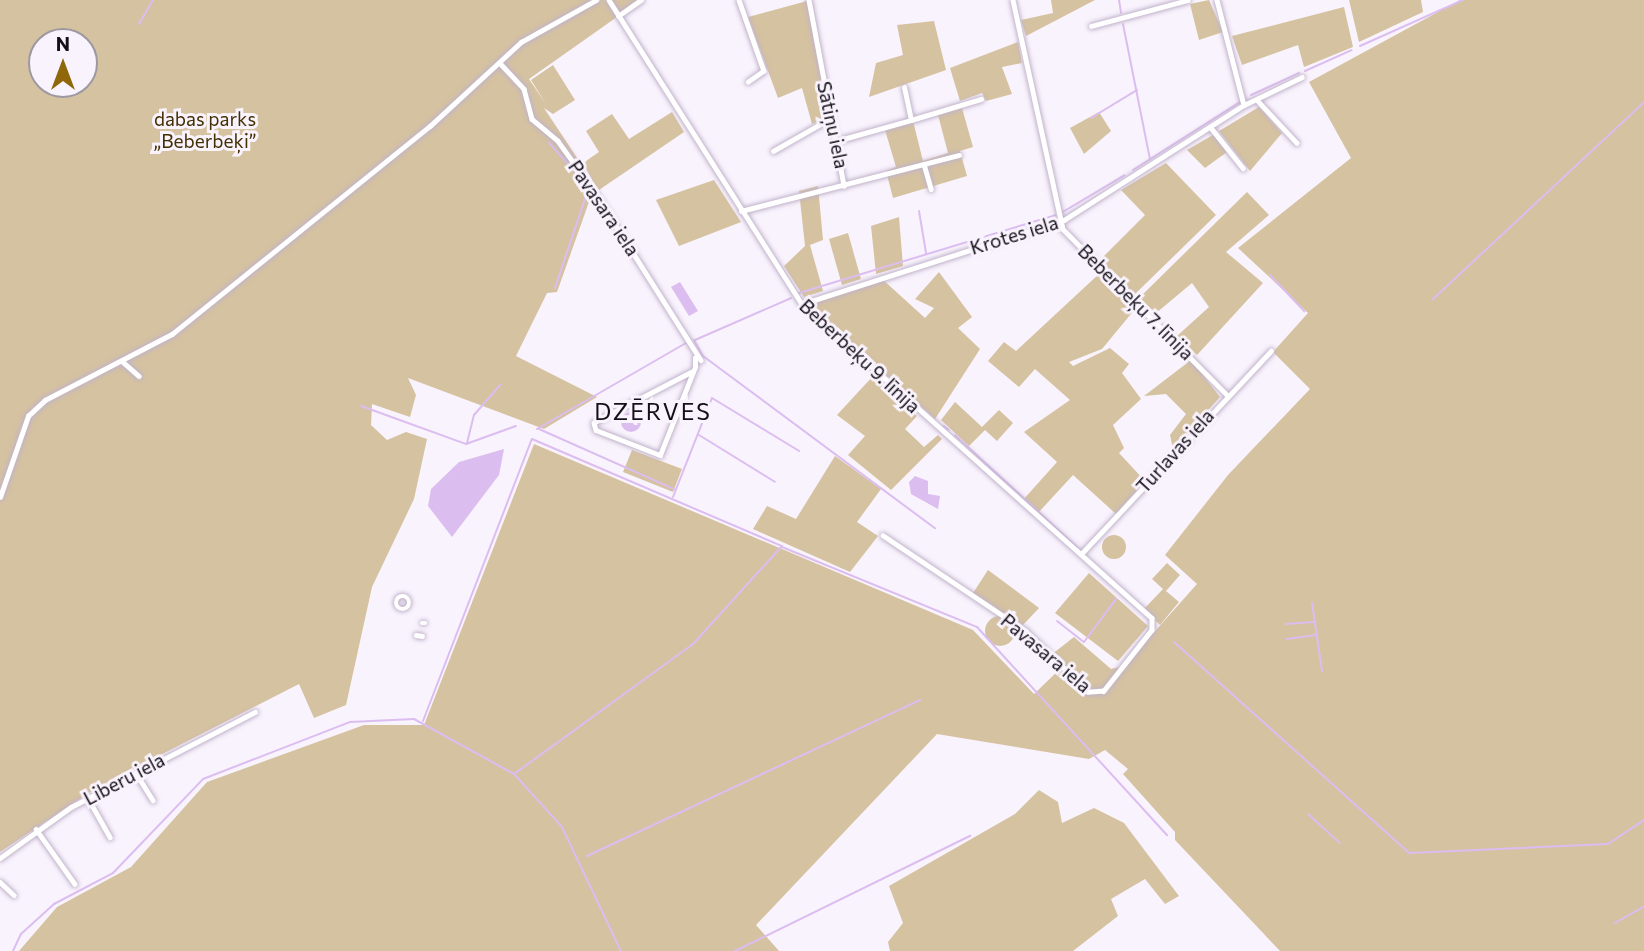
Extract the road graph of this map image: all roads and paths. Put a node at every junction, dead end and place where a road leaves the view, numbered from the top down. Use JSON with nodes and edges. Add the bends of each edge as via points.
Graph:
{"nodes":[{"id":1,"x":596,"y":0,"type":"edge"},
{"id":2,"x":610,"y":0,"type":"edge"},
{"id":3,"x":641,"y":0,"type":"edge"},
{"id":4,"x":739,"y":0,"type":"edge"},
{"id":5,"x":809,"y":0,"type":"edge"},
{"id":6,"x":1013,"y":0,"type":"edge"},
{"id":7,"x":1188,"y":0,"type":"edge"},
{"id":8,"x":1217,"y":0,"type":"edge"},
{"id":9,"x":618,"y":16,"type":"junction"},
{"id":10,"x":1091,"y":26,"type":"dead end"},
{"id":11,"x":500,"y":63,"type":"junction"},
{"id":12,"x":1302,"y":77,"type":"dead end"},
{"id":13,"x":748,"y":82,"type":"dead end"},
{"id":14,"x":904,"y":88,"type":"dead end"},
{"id":15,"x":981,"y":99,"type":"dead end"},
{"id":16,"x":1258,"y":101,"type":"junction"},
{"id":17,"x":1244,"y":105,"type":"junction"},
{"id":18,"x":831,"y":118,"type":"junction"},
{"id":19,"x":911,"y":120,"type":"junction"},
{"id":20,"x":1212,"y":129,"type":"junction"},
{"id":21,"x":836,"y":141,"type":"junction"},
{"id":22,"x":1297,"y":143,"type":"dead end"},
{"id":23,"x":773,"y":151,"type":"dead end"},
{"id":24,"x":959,"y":155,"type":"dead end"},
{"id":25,"x":924,"y":164,"type":"junction"},
{"id":26,"x":1243,"y":169,"type":"dead end"},
{"id":27,"x":844,"y":186,"type":"junction"},
{"id":28,"x":931,"y":189,"type":"dead end"},
{"id":29,"x":741,"y":211,"type":"junction"},
{"id":30,"x":1059,"y":221,"type":"junction"},
{"id":31,"x":802,"y":304,"type":"junction"},
{"id":32,"x":1271,"y":351,"type":"dead end"},
{"id":33,"x":123,"y":362,"type":"junction"},
{"id":34,"x":692,"y":372,"type":"junction"},
{"id":35,"x":139,"y":376,"type":"dead end"},
{"id":36,"x":1226,"y":394,"type":"junction"},
{"id":37,"x":0,"y":497,"type":"edge"},
{"id":38,"x":883,"y":536,"type":"dead end"},
{"id":39,"x":1081,"y":554,"type":"junction"},
{"id":40,"x":1153,"y":623,"type":"joint"},
{"id":41,"x":255,"y":712,"type":"dead end"},
{"id":42,"x":136,"y":773,"type":"junction"},
{"id":43,"x":88,"y":799,"type":"junction"},
{"id":44,"x":153,"y":800,"type":"dead end"},
{"id":45,"x":36,"y":829,"type":"junction"},
{"id":46,"x":110,"y":836,"type":"dead end"},
{"id":47,"x":0,"y":858,"type":"edge"},
{"id":48,"x":0,"y":882,"type":"edge"},
{"id":49,"x":75,"y":884,"type":"dead end"},
{"id":50,"x":14,"y":895,"type":"dead end"}],
"edges":[{"from":1,"to":11,"type":"street","via":[[521,42]]},
{"from":2,"to":9,"type":"street","name":"Beberbeķu 9. līnija"},
{"from":3,"to":9,"type":"street"},
{"from":4,"to":13,"type":"street","via":[[764,71]]},
{"from":5,"to":18,"type":"street","name":"Sātiņu iela"},
{"from":6,"to":30,"type":"street"},
{"from":7,"to":10,"type":"street"},
{"from":8,"to":17,"type":"street"},
{"from":9,"to":29,"type":"street","name":"Beberbeķu 9. līnija"},
{"from":11,"to":33,"type":"street","via":[[214,302]]},
{"from":11,"to":34,"type":"street","name":"Pavasara iela","via":[[524,89],[532,119],[558,141],[594,191],[698,359]]},
{"from":12,"to":16,"type":"street"},
{"from":14,"to":19,"type":"street"},
{"from":15,"to":19,"type":"street"},
{"from":16,"to":17,"type":"street"},
{"from":16,"to":22,"type":"street"},
{"from":17,"to":20,"type":"street","name":"Krotes iela"},
{"from":18,"to":21,"type":"street","name":"Sātiņu iela"},
{"from":18,"to":23,"type":"street"},
{"from":19,"to":21,"type":"street"},
{"from":20,"to":26,"type":"street"},
{"from":20,"to":30,"type":"street","name":"Krotes iela"},
{"from":21,"to":27,"type":"street","name":"Sātiņu iela"},
{"from":24,"to":25,"type":"street"},
{"from":25,"to":27,"type":"street"},
{"from":25,"to":28,"type":"street"},
{"from":27,"to":29,"type":"street","name":"Sātiņu iela"},
{"from":29,"to":31,"type":"street","name":"Beberbeķu 9. līnija","via":[[763,234]]},
{"from":30,"to":31,"type":"street","name":"Krotes iela"},
{"from":30,"to":36,"type":"street","name":"Beberbeķu 7. līnija"},
{"from":31,"to":39,"type":"street","name":"Beberbeķu 9. līnija"},
{"from":32,"to":36,"type":"street","name":"Turlavas iela"},
{"from":33,"to":35,"type":"street"},
{"from":33,"to":37,"type":"street","via":[[45,400],[28,416]]},
{"from":34,"to":34,"type":"street","via":[[660,455],[596,430],[594,423]]},
{"from":36,"to":39,"type":"street","name":"Turlavas iela"},
{"from":38,"to":40,"type":"street","name":"Pavasara iela","via":[[1025,631],[1088,692],[1109,686]]},
{"from":39,"to":40,"type":"street","name":"Beberbeķu 9. līnija"},
{"from":41,"to":42,"type":"street","name":"Liberu iela"},
{"from":42,"to":43,"type":"street","name":"Liberu iela"},
{"from":42,"to":44,"type":"street"},
{"from":43,"to":45,"type":"street","name":"Liberu iela"},
{"from":43,"to":46,"type":"street"},
{"from":45,"to":47,"type":"street","name":"Liberu iela"},
{"from":45,"to":49,"type":"street"},
{"from":48,"to":50,"type":"street"}]}
